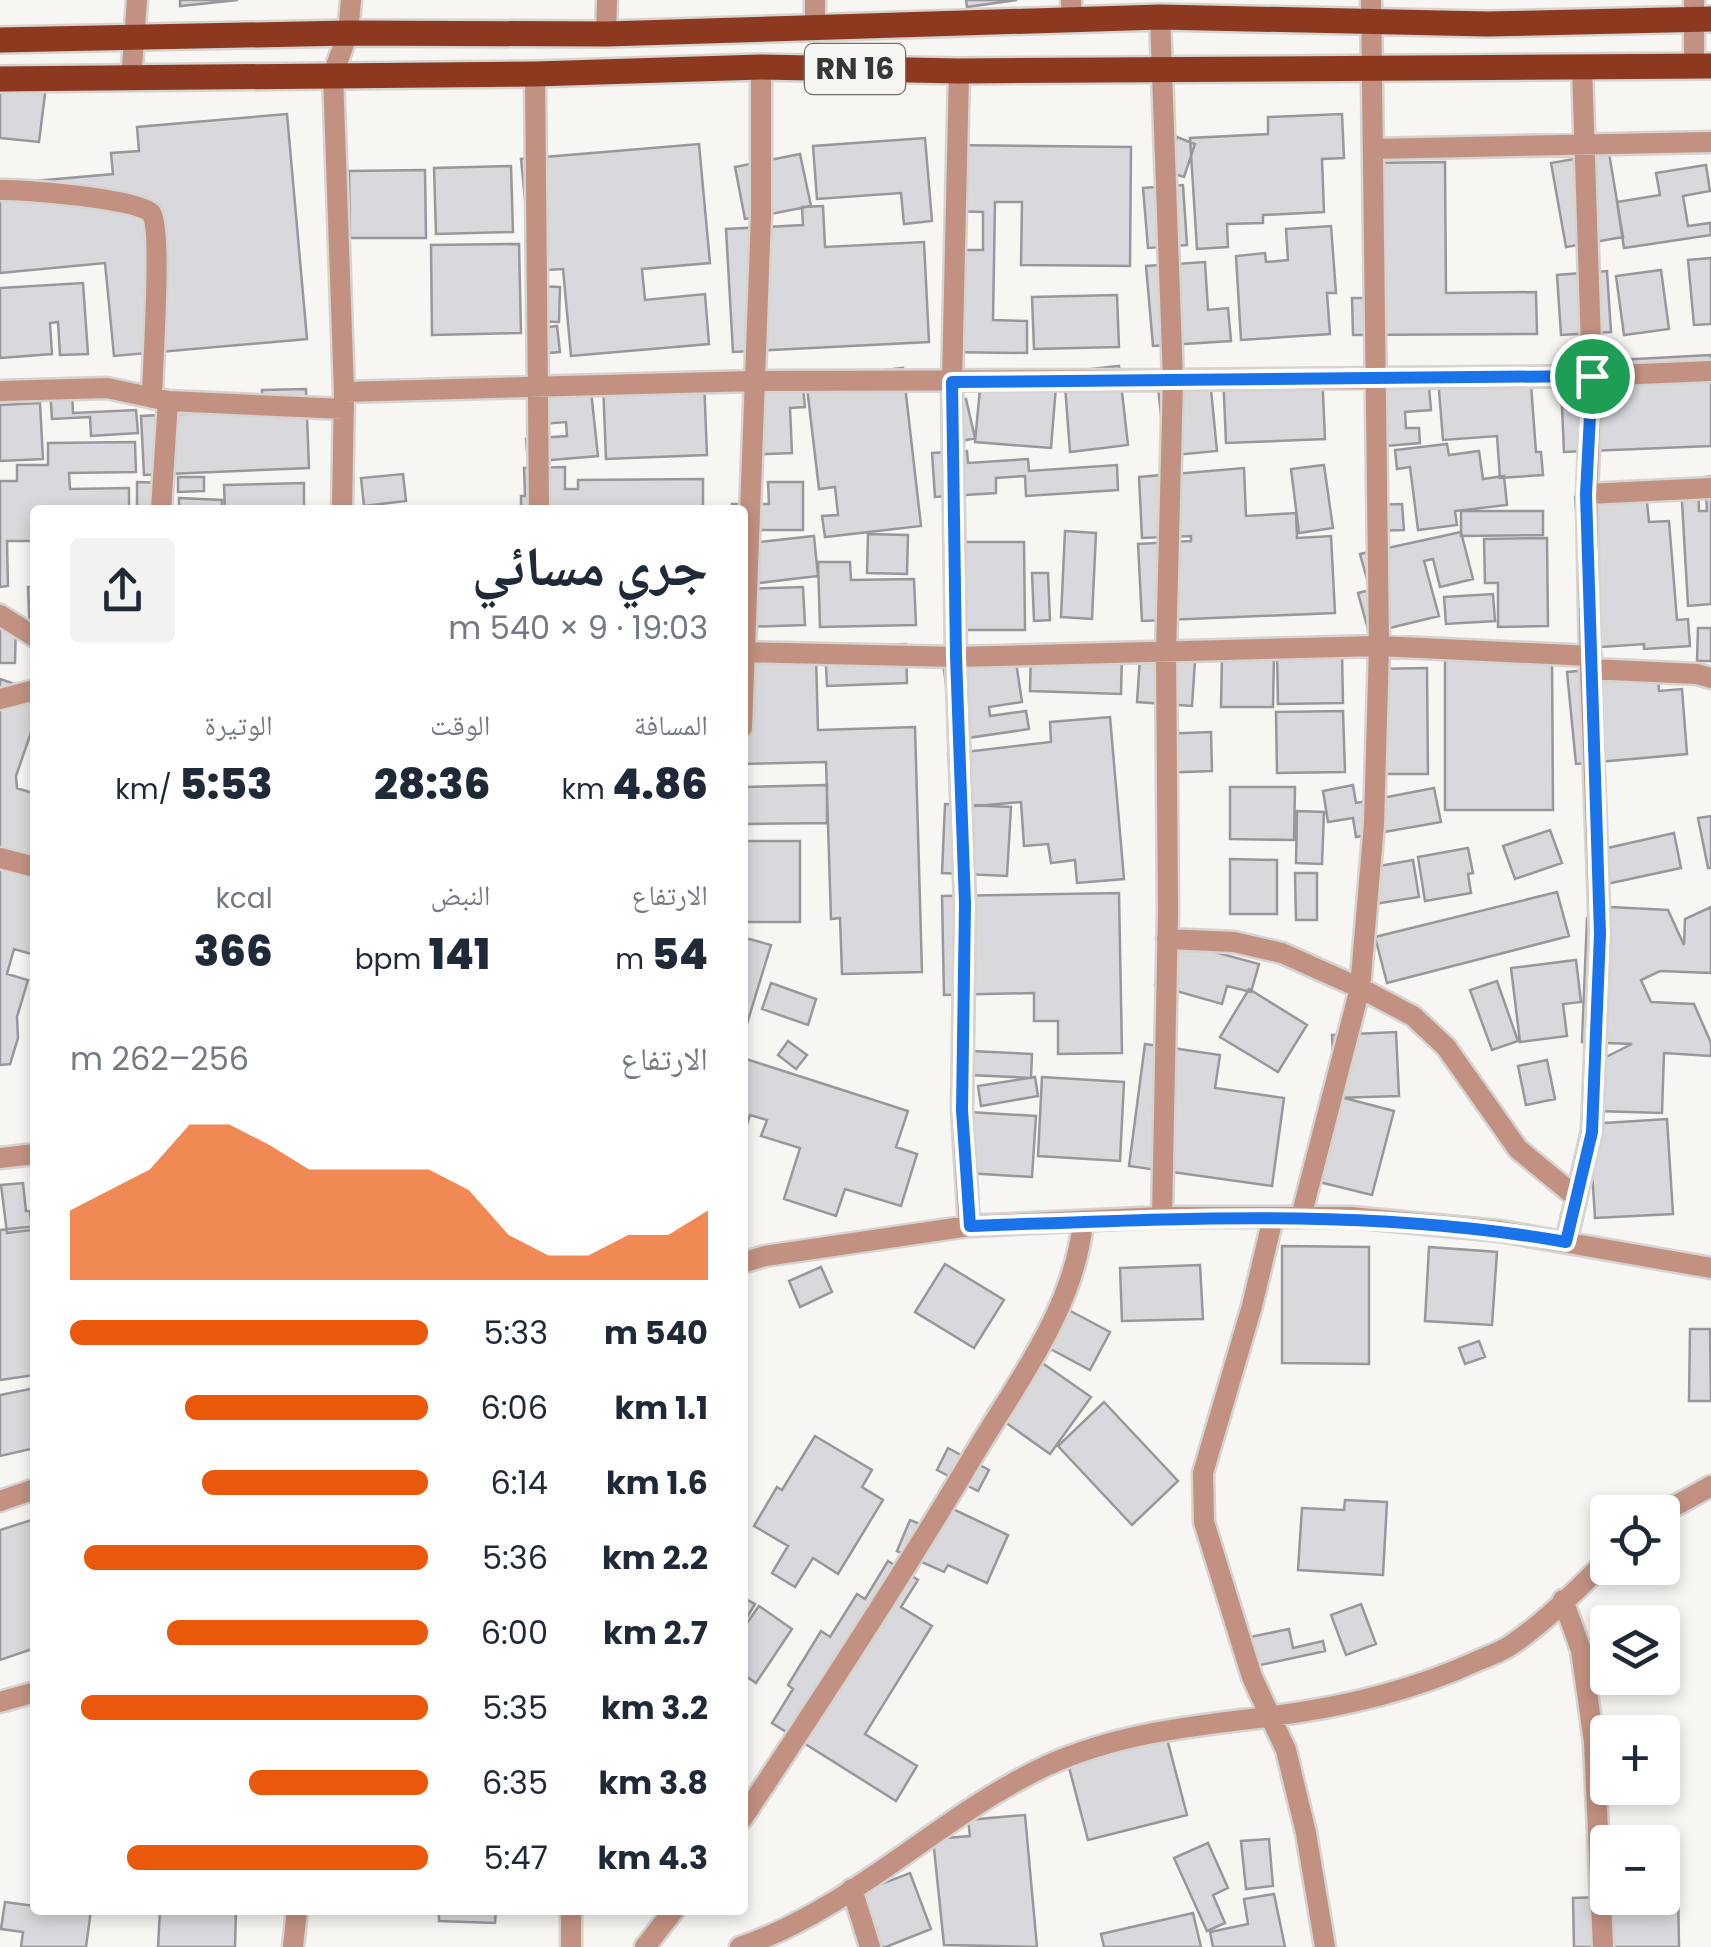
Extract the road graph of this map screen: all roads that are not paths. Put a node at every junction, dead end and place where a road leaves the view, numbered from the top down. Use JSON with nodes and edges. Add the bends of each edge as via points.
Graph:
{"nodes":[{"id":1,"x":137,"y":0,"type":"edge"},
{"id":2,"x":351,"y":0,"type":"edge"},
{"id":3,"x":607,"y":0,"type":"edge"},
{"id":4,"x":816,"y":0,"type":"edge"},
{"id":5,"x":1210,"y":9,"type":"edge"},
{"id":6,"x":1071,"y":10,"type":"edge"},
{"id":7,"x":1371,"y":11,"type":"edge"},
{"id":8,"x":1700,"y":13,"type":"edge"},
{"id":9,"x":1160,"y":17,"type":"junction"},
{"id":10,"x":815,"y":27,"type":"junction"},
{"id":11,"x":348,"y":33,"type":"junction"},
{"id":12,"x":606,"y":34,"type":"junction"},
{"id":13,"x":135,"y":39,"type":"junction"},
{"id":14,"x":0,"y":40,"type":"edge"},
{"id":15,"x":1702,"y":66,"type":"edge"},
{"id":16,"x":761,"y":67,"type":"junction"},
{"id":17,"x":1582,"y":67,"type":"junction"},
{"id":18,"x":1372,"y":68,"type":"junction"},
{"id":19,"x":1164,"y":70,"type":"junction"},
{"id":20,"x":959,"y":71,"type":"junction"},
{"id":21,"x":333,"y":74,"type":"junction"},
{"id":22,"x":535,"y":74,"type":"junction"},
{"id":23,"x":0,"y":80,"type":"edge"},
{"id":24,"x":131,"y":80,"type":"junction"},
{"id":25,"x":1711,"y":142,"type":"edge"},
{"id":26,"x":1584,"y":144,"type":"junction"},
{"id":27,"x":1373,"y":150,"type":"junction"},
{"id":28,"x":0,"y":190,"type":"edge"},
{"id":29,"x":1711,"y":371,"type":"edge"},
{"id":30,"x":1592,"y":376,"type":"junction"},
{"id":31,"x":1375,"y":378,"type":"junction"},
{"id":32,"x":1173,"y":380,"type":"junction"},
{"id":33,"x":754,"y":381,"type":"junction"},
{"id":34,"x":952,"y":382,"type":"junction"},
{"id":35,"x":536,"y":389,"type":"junction"},
{"id":36,"x":0,"y":391,"type":"edge"},
{"id":37,"x":160,"y":399,"type":"junction"},
{"id":38,"x":344,"y":401,"type":"junction"},
{"id":39,"x":1711,"y":488,"type":"edge"},
{"id":40,"x":1586,"y":494,"type":"junction"},
{"id":41,"x":161,"y":505,"type":"edge"},
{"id":42,"x":342,"y":505,"type":"edge"},
{"id":43,"x":539,"y":505,"type":"edge"},
{"id":44,"x":748,"y":562,"type":"edge"},
{"id":45,"x":0,"y":615,"type":"edge"},
{"id":46,"x":30,"y":634,"type":"edge"},
{"id":47,"x":1379,"y":646,"type":"junction"},
{"id":48,"x":748,"y":652,"type":"edge"},
{"id":49,"x":1166,"y":653,"type":"junction"},
{"id":50,"x":956,"y":656,"type":"junction"},
{"id":51,"x":1590,"y":663,"type":"junction"},
{"id":52,"x":1711,"y":678,"type":"edge"},
{"id":53,"x":30,"y":691,"type":"edge"},
{"id":54,"x":0,"y":699,"type":"edge"},
{"id":55,"x":0,"y":858,"type":"edge"},
{"id":56,"x":30,"y":866,"type":"edge"},
{"id":57,"x":1167,"y":939,"type":"junction"},
{"id":58,"x":1360,"y":988,"type":"junction"},
{"id":59,"x":30,"y":1155,"type":"edge"},
{"id":60,"x":0,"y":1158,"type":"edge"},
{"id":61,"x":1576,"y":1197,"type":"junction"},
{"id":62,"x":1162,"y":1217,"type":"junction"},
{"id":63,"x":1273,"y":1218,"type":"junction"},
{"id":64,"x":1301,"y":1218,"type":"junction"},
{"id":65,"x":1083,"y":1222,"type":"junction"},
{"id":66,"x":970,"y":1226,"type":"junction"},
{"id":67,"x":1566,"y":1242,"type":"junction"},
{"id":68,"x":748,"y":1255,"type":"edge"},
{"id":69,"x":1711,"y":1268,"type":"edge"},
{"id":70,"x":1711,"y":1486,"type":"edge"},
{"id":71,"x":30,"y":1490,"type":"edge"},
{"id":72,"x":0,"y":1501,"type":"edge"},
{"id":73,"x":1680,"y":1504,"type":"edge"},
{"id":74,"x":1590,"y":1576,"type":"edge"},
{"id":75,"x":1563,"y":1600,"type":"junction"},
{"id":76,"x":30,"y":1693,"type":"edge"},
{"id":77,"x":0,"y":1702,"type":"edge"},
{"id":78,"x":1271,"y":1716,"type":"junction"},
{"id":79,"x":748,"y":1811,"type":"edge"},
{"id":80,"x":852,"y":1888,"type":"junction"},
{"id":81,"x":296,"y":1915,"type":"edge"},
{"id":82,"x":571,"y":1915,"type":"edge"},
{"id":83,"x":670,"y":1915,"type":"edge"},
{"id":84,"x":293,"y":1947,"type":"edge"},
{"id":85,"x":571,"y":1947,"type":"edge"},
{"id":86,"x":644,"y":1947,"type":"edge"},
{"id":87,"x":740,"y":1947,"type":"edge"},
{"id":88,"x":870,"y":1947,"type":"edge"},
{"id":89,"x":1325,"y":1947,"type":"edge"},
{"id":90,"x":1604,"y":1947,"type":"edge"}],
"edges":[{"from":1,"to":13,"type":"street"},
{"from":2,"to":11,"type":"street"},
{"from":3,"to":12,"type":"street"},
{"from":4,"to":10,"type":"street"},
{"from":5,"to":7,"type":"main road","number":"RN 16"},
{"from":5,"to":9,"type":"main road","number":"RN 16"},
{"from":6,"to":9,"type":"main road","number":"RN 16"},
{"from":6,"to":10,"type":"main road","number":"RN 16"},
{"from":7,"to":8,"type":"main road","number":"RN 16","via":[[1487,24]]},
{"from":7,"to":18,"type":"street"},
{"from":8,"to":15,"type":"street"},
{"from":9,"to":19,"type":"street"},
{"from":10,"to":12,"type":"main road","number":"RN 16"},
{"from":11,"to":12,"type":"main road","number":"RN 16"},
{"from":11,"to":13,"type":"main road","number":"RN 16"},
{"from":11,"to":21,"type":"street"},
{"from":13,"to":14,"type":"main road","number":"RN 16"},
{"from":13,"to":24,"type":"street"},
{"from":15,"to":17,"type":"main road","number":"RN 16"},
{"from":16,"to":20,"type":"main road","number":"RN 16"},
{"from":16,"to":22,"type":"main road","number":"RN 16"},
{"from":16,"to":33,"type":"street"},
{"from":17,"to":18,"type":"main road","number":"RN 16"},
{"from":17,"to":26,"type":"street"},
{"from":18,"to":19,"type":"main road","number":"RN 16"},
{"from":18,"to":27,"type":"street"},
{"from":19,"to":20,"type":"main road","number":"RN 16"},
{"from":19,"to":32,"type":"street"},
{"from":20,"to":34,"type":"street"},
{"from":21,"to":22,"type":"main road","number":"RN 16"},
{"from":21,"to":24,"type":"main road","number":"RN 16"},
{"from":21,"to":38,"type":"street"},
{"from":22,"to":35,"type":"street"},
{"from":23,"to":24,"type":"main road","number":"RN 16"},
{"from":25,"to":26,"type":"street"},
{"from":26,"to":27,"type":"street"},
{"from":26,"to":30,"type":"street"},
{"from":27,"to":31,"type":"street"},
{"from":28,"to":37,"type":"street","via":[[117,201],[151,212]]},
{"from":29,"to":30,"type":"street"},
{"from":30,"to":31,"type":"street"},
{"from":30,"to":40,"type":"street"},
{"from":31,"to":32,"type":"street"},
{"from":31,"to":47,"type":"street"},
{"from":32,"to":34,"type":"street"},
{"from":32,"to":49,"type":"street"},
{"from":33,"to":34,"type":"street"},
{"from":33,"to":35,"type":"street"},
{"from":33,"to":44,"type":"street"},
{"from":34,"to":50,"type":"street"},
{"from":35,"to":38,"type":"street"},
{"from":35,"to":43,"type":"street"},
{"from":36,"to":37,"type":"street","via":[[106,388]]},
{"from":37,"to":38,"type":"street"},
{"from":37,"to":41,"type":"street"},
{"from":38,"to":42,"type":"street"},
{"from":39,"to":40,"type":"street"},
{"from":40,"to":51,"type":"street"},
{"from":45,"to":46,"type":"street"},
{"from":47,"to":49,"type":"street"},
{"from":47,"to":51,"type":"street"},
{"from":47,"to":58,"type":"street"},
{"from":48,"to":50,"type":"street"},
{"from":49,"to":50,"type":"street"},
{"from":49,"to":57,"type":"street"},
{"from":50,"to":66,"type":"street","via":[[965,904],[962,1110]]},
{"from":51,"to":52,"type":"street"},
{"from":51,"to":61,"type":"street","via":[[1600,934],[1592,1132]]},
{"from":53,"to":54,"type":"street"},
{"from":55,"to":56,"type":"street"},
{"from":57,"to":58,"type":"street","via":[[1234,942],[1282,953]]},
{"from":57,"to":62,"type":"street"},
{"from":58,"to":61,"type":"street","via":[[1413,1016],[1446,1047],[1518,1149]]},
{"from":58,"to":64,"type":"street"},
{"from":59,"to":60,"type":"street"},
{"from":61,"to":67,"type":"street"},
{"from":62,"to":63,"type":"street"},
{"from":62,"to":65,"type":"street"},
{"from":63,"to":64,"type":"street"},
{"from":63,"to":78,"type":"street","via":[[1204,1473],[1208,1538]]},
{"from":64,"to":67,"type":"street","via":[[1500,1230]]},
{"from":65,"to":66,"type":"street"},
{"from":65,"to":79,"type":"street","via":[[1066,1295],[1026,1369]]},
{"from":66,"to":68,"type":"street"},
{"from":67,"to":69,"type":"street"},
{"from":70,"to":73,"type":"street"},
{"from":71,"to":72,"type":"street"},
{"from":74,"to":75,"type":"street"},
{"from":75,"to":78,"type":"street","via":[[1511,1646],[1434,1681]]},
{"from":75,"to":90,"type":"street","via":[[1590,1704]]},
{"from":76,"to":77,"type":"street"},
{"from":78,"to":80,"type":"street","via":[[1172,1727],[1046,1766]]},
{"from":78,"to":89,"type":"street","via":[[1298,1800]]},
{"from":80,"to":87,"type":"street","via":[[806,1918]]},
{"from":80,"to":88,"type":"street"},
{"from":81,"to":84,"type":"street"},
{"from":82,"to":85,"type":"street"},
{"from":83,"to":86,"type":"street"}]}
